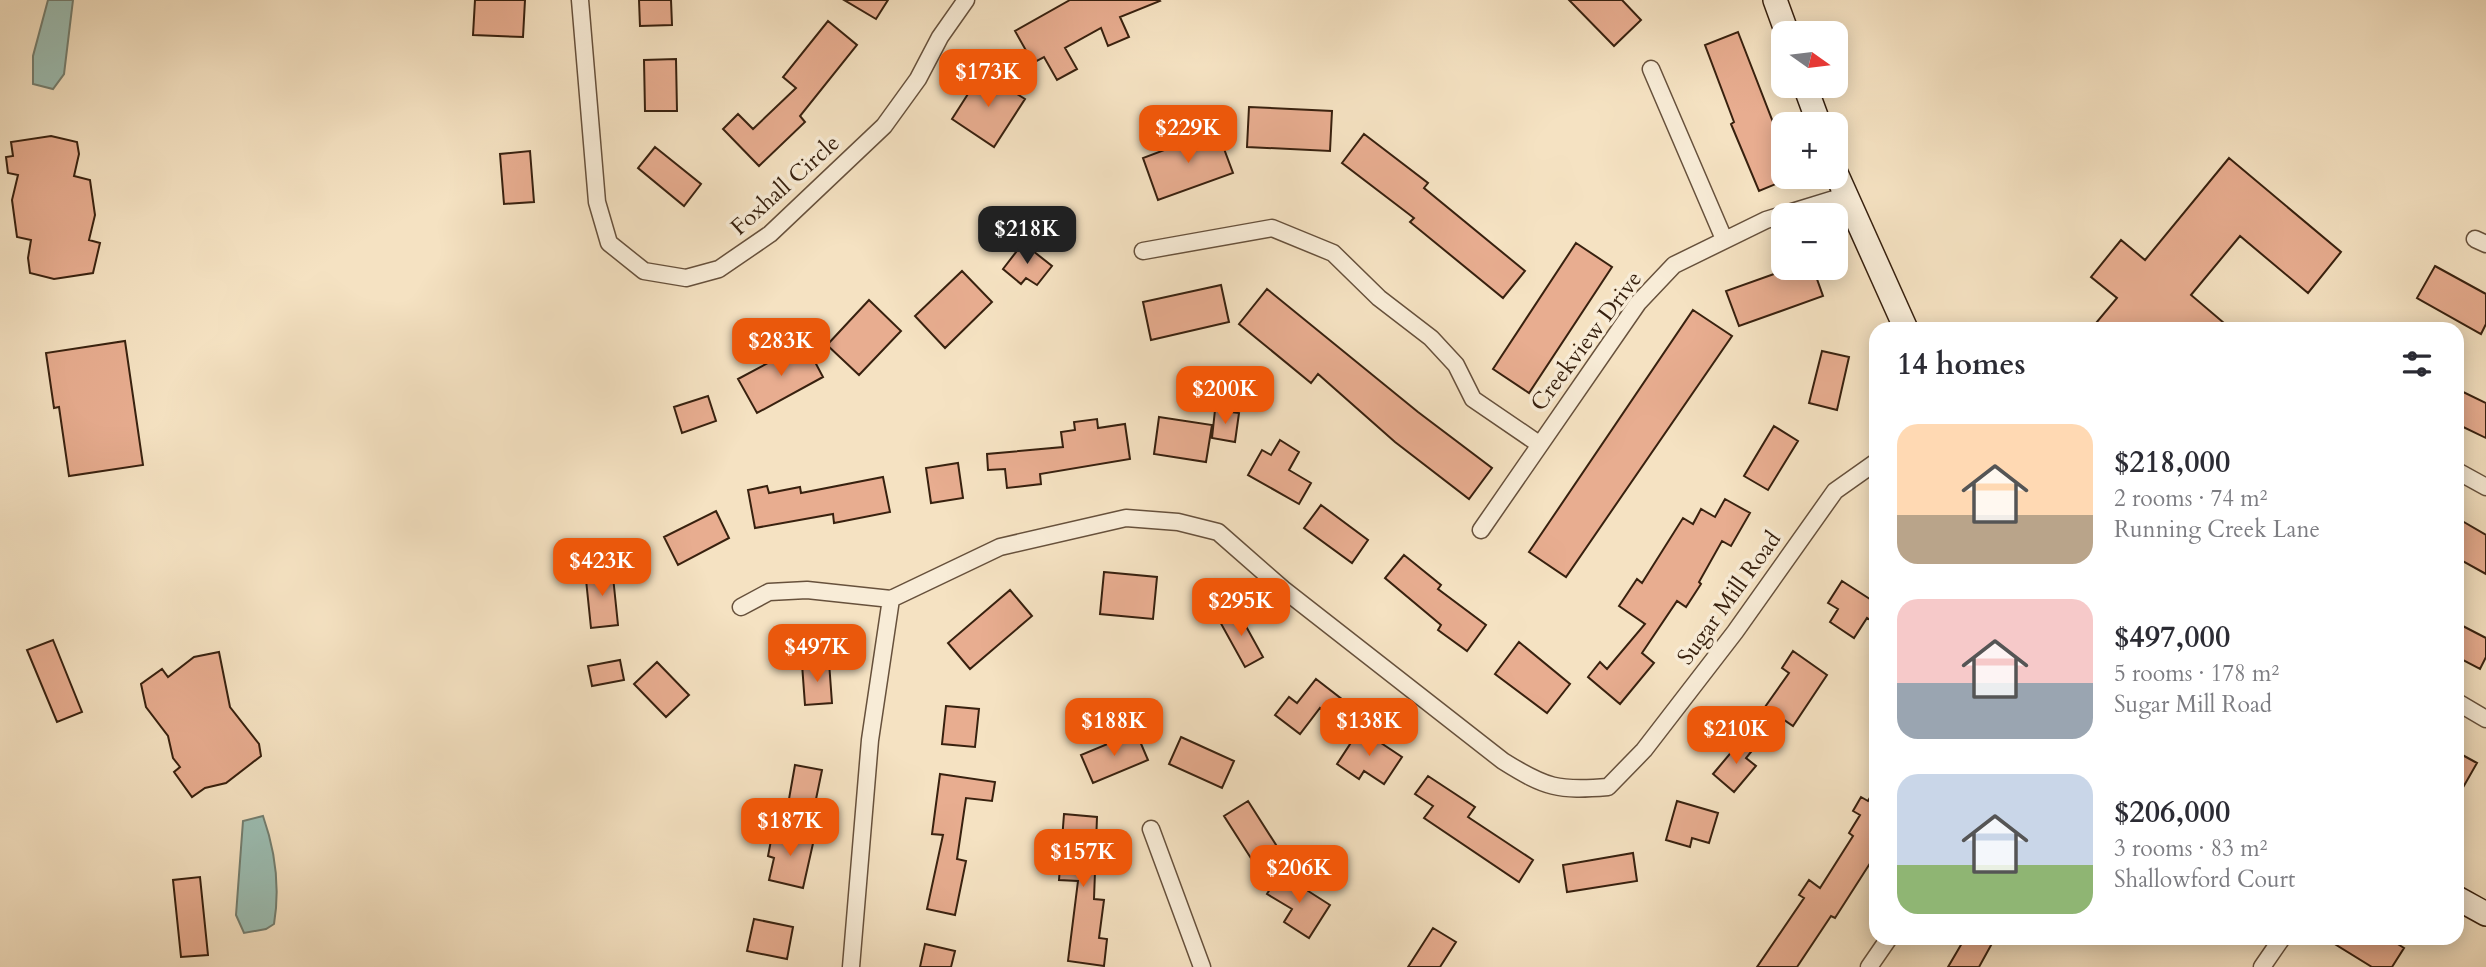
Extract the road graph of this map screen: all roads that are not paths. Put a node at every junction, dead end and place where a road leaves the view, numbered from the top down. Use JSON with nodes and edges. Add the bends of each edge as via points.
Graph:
{"nodes":[{"id":1,"x":580,"y":0,"type":"edge"},
{"id":2,"x":966,"y":0,"type":"edge"},
{"id":3,"x":1775,"y":0,"type":"edge"},
{"id":4,"x":1783,"y":21,"type":"edge"},
{"id":5,"x":1651,"y":69,"type":"dead end"},
{"id":6,"x":1842,"y":189,"type":"edge"},
{"id":7,"x":1844,"y":196,"type":"junction"},
{"id":8,"x":1724,"y":239,"type":"junction"},
{"id":9,"x":1143,"y":251,"type":"dead end"},
{"id":10,"x":1903,"y":322,"type":"edge"},
{"id":11,"x":1539,"y":443,"type":"junction"},
{"id":12,"x":1869,"y":467,"type":"edge"},
{"id":13,"x":2464,"y":475,"type":"edge"},
{"id":14,"x":2486,"y":487,"type":"edge"},
{"id":15,"x":1481,"y":530,"type":"dead end"},
{"id":16,"x":891,"y":599,"type":"junction"},
{"id":17,"x":741,"y":607,"type":"dead end"},
{"id":18,"x":2464,"y":706,"type":"edge"},
{"id":19,"x":2486,"y":719,"type":"edge"},
{"id":20,"x":1151,"y":829,"type":"dead end"},
{"id":21,"x":2464,"y":902,"type":"edge"},
{"id":22,"x":2486,"y":914,"type":"edge"},
{"id":23,"x":1884,"y":945,"type":"edge"},
{"id":24,"x":2277,"y":945,"type":"edge"},
{"id":25,"x":851,"y":967,"type":"edge"},
{"id":26,"x":1202,"y":967,"type":"edge"},
{"id":27,"x":1868,"y":967,"type":"edge"},
{"id":28,"x":2262,"y":967,"type":"edge"}],
"edges":[{"from":1,"to":2,"type":"street","name":"Foxhall Circle","via":[[597,202],[609,243],[644,271],[686,278],[719,270],[770,234],[884,126]]},
{"from":3,"to":4,"type":"main road"},
{"from":5,"to":8,"type":"street"},
{"from":6,"to":7,"type":"main road"},
{"from":7,"to":8,"type":"street","name":"Creekview Drive","via":[[1766,220]]},
{"from":7,"to":10,"type":"main road"},
{"from":8,"to":11,"type":"street","name":"Creekview Drive","via":[[1674,265],[1638,303]]},
{"from":9,"to":11,"type":"street","via":[[1272,229],[1333,253],[1379,298],[1431,338],[1456,365],[1473,398]]},
{"from":11,"to":15,"type":"street","name":"Creekview Drive"},
{"from":12,"to":16,"type":"street","name":"Sugar Mill Road","via":[[1835,491],[1735,632],[1644,750],[1608,787],[1564,791],[1527,777],[1283,589],[1218,532],[1178,522],[1126,518],[1000,547]]},
{"from":13,"to":14,"type":"street"},
{"from":16,"to":17,"type":"street","via":[[807,590],[769,592]]},
{"from":16,"to":25,"type":"street","via":[[870,740]]},
{"from":18,"to":19,"type":"street"},
{"from":20,"to":26,"type":"street"},
{"from":21,"to":22,"type":"main road"},
{"from":23,"to":27,"type":"street"},
{"from":24,"to":28,"type":"street"}]}
